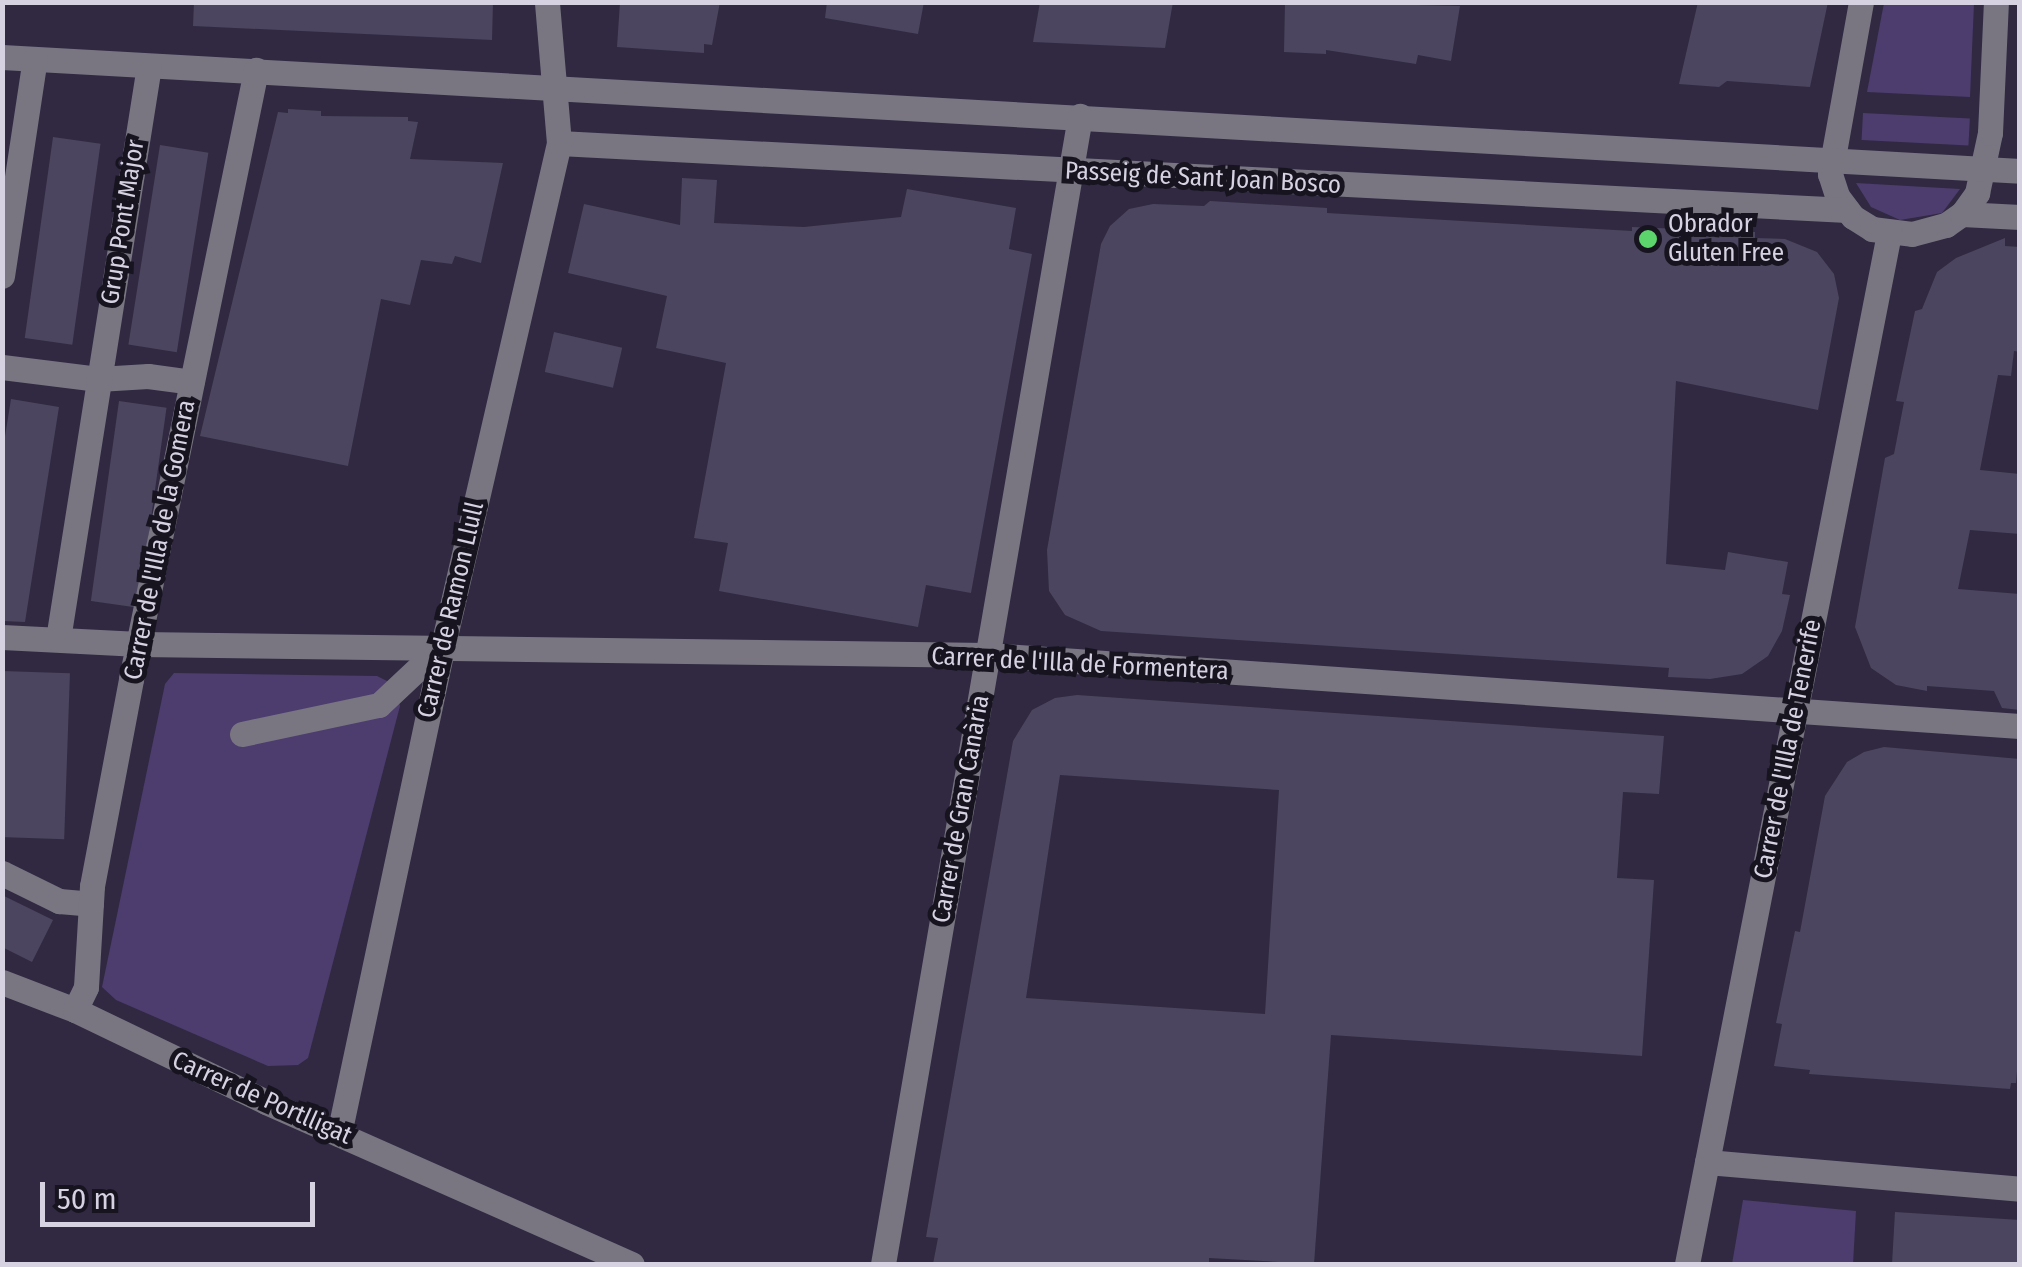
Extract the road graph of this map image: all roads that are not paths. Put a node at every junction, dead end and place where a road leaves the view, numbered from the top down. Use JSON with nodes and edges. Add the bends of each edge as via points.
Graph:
{"nodes":[{"id":1,"x":547,"y":2,"type":"edge"},
{"id":2,"x":1861,"y":2,"type":"edge"},
{"id":3,"x":1996,"y":2,"type":"edge"},
{"id":4,"x":2,"y":57,"type":"edge"},
{"id":5,"x":35,"y":60,"type":"junction"},
{"id":6,"x":149,"y":66,"type":"junction"},
{"id":7,"x":256,"y":70,"type":"junction"},
{"id":8,"x":553,"y":87,"type":"junction"},
{"id":9,"x":1080,"y":116,"type":"junction"},
{"id":10,"x":560,"y":144,"type":"junction"},
{"id":11,"x":1830,"y":161,"type":"junction"},
{"id":12,"x":1985,"y":169,"type":"junction"},
{"id":13,"x":2020,"y":171,"type":"edge"},
{"id":14,"x":1072,"y":173,"type":"junction"},
{"id":15,"x":1847,"y":210,"type":"junction"},
{"id":16,"x":1962,"y":214,"type":"junction"},
{"id":17,"x":2020,"y":217,"type":"edge"},
{"id":18,"x":1889,"y":234,"type":"junction"},
{"id":19,"x":2,"y":276,"type":"edge"},
{"id":20,"x":2,"y":367,"type":"edge"},
{"id":21,"x":98,"y":378,"type":"junction"},
{"id":22,"x":192,"y":382,"type":"junction"},
{"id":23,"x":2,"y":637,"type":"edge"},
{"id":24,"x":58,"y":639,"type":"junction"},
{"id":25,"x":139,"y":644,"type":"junction"},
{"id":26,"x":442,"y":645,"type":"junction"},
{"id":27,"x":988,"y":655,"type":"junction"},
{"id":28,"x":1796,"y":711,"type":"junction"},
{"id":29,"x":2020,"y":726,"type":"edge"},
{"id":30,"x":242,"y":734,"type":"dead end"},
{"id":31,"x":2,"y":873,"type":"edge"},
{"id":32,"x":90,"y":904,"type":"junction"},
{"id":33,"x":2,"y":982,"type":"edge"},
{"id":34,"x":75,"y":1010,"type":"junction"},
{"id":35,"x":339,"y":1134,"type":"junction"},
{"id":36,"x":1707,"y":1162,"type":"junction"},
{"id":37,"x":2020,"y":1189,"type":"edge"},
{"id":38,"x":632,"y":1264,"type":"edge"},
{"id":39,"x":882,"y":1264,"type":"edge"},
{"id":40,"x":1687,"y":1264,"type":"edge"}],
"edges":[{"from":1,"to":8,"type":"street","name":"Carrer de Ramon Llull"},
{"from":2,"to":11,"type":"street"},
{"from":3,"to":12,"type":"street"},
{"from":4,"to":5,"type":"street"},
{"from":5,"to":6,"type":"street"},
{"from":5,"to":19,"type":"street"},
{"from":6,"to":7,"type":"street"},
{"from":6,"to":21,"type":"street","name":"Grup Pont Major"},
{"from":7,"to":8,"type":"street"},
{"from":7,"to":22,"type":"street","name":"Carrer de l'Illa de la Gomera"},
{"from":8,"to":9,"type":"street"},
{"from":8,"to":10,"type":"street","name":"Carrer de Ramon Llull"},
{"from":9,"to":11,"type":"street"},
{"from":9,"to":14,"type":"street","name":"Carrer de Gran Canària"},
{"from":10,"to":14,"type":"street","name":"Passeig de Sant Joan Bosco"},
{"from":10,"to":26,"type":"street","name":"Carrer de Ramon Llull"},
{"from":11,"to":12,"type":"street"},
{"from":11,"to":15,"type":"street"},
{"from":12,"to":13,"type":"street"},
{"from":12,"to":16,"type":"street"},
{"from":14,"to":15,"type":"street","name":"Passeig de Sant Joan Bosco"},
{"from":14,"to":27,"type":"street","name":"Carrer de Gran Canària"},
{"from":15,"to":18,"type":"street"},
{"from":16,"to":17,"type":"street"},
{"from":16,"to":18,"type":"street","via":[[1929,230]]},
{"from":18,"to":28,"type":"street","name":"Carrer de l'Illa de Tenerife"},
{"from":20,"to":21,"type":"street"},
{"from":21,"to":22,"type":"street"},
{"from":21,"to":24,"type":"street","name":"Grup Pont Major"},
{"from":22,"to":25,"type":"street","name":"Carrer de l'Illa de la Gomera"},
{"from":23,"to":24,"type":"street"},
{"from":24,"to":25,"type":"street"},
{"from":25,"to":26,"type":"street","name":"Carrer de l'Illa de Formentera"},
{"from":25,"to":32,"type":"street","name":"Carrer de l'Illa de la Gomera"},
{"from":26,"to":27,"type":"street","name":"Carrer de l'Illa de Formentera"},
{"from":26,"to":30,"type":"street","via":[[379,705]]},
{"from":26,"to":35,"type":"street","name":"Carrer de Ramon Llull"},
{"from":27,"to":28,"type":"street","name":"Carrer de l'Illa de Formentera"},
{"from":27,"to":39,"type":"street","name":"Carrer de Gran Canària"},
{"from":28,"to":29,"type":"street","name":"Carrer de l'Illa de Formentera"},
{"from":28,"to":36,"type":"street","name":"Carrer de l'Illa de Tenerife"},
{"from":31,"to":32,"type":"street","via":[[60,901]]},
{"from":32,"to":34,"type":"street","name":"Carrer de l'Illa de la Gomera","via":[[86,987]]},
{"from":33,"to":34,"type":"street","name":"Carrer de Portlligat"},
{"from":34,"to":35,"type":"street","name":"Carrer de Portlligat"},
{"from":35,"to":38,"type":"street","name":"Carrer de Portlligat"},
{"from":36,"to":37,"type":"street"},
{"from":36,"to":40,"type":"street","name":"Carrer de l'Illa de Tenerife"}]}
